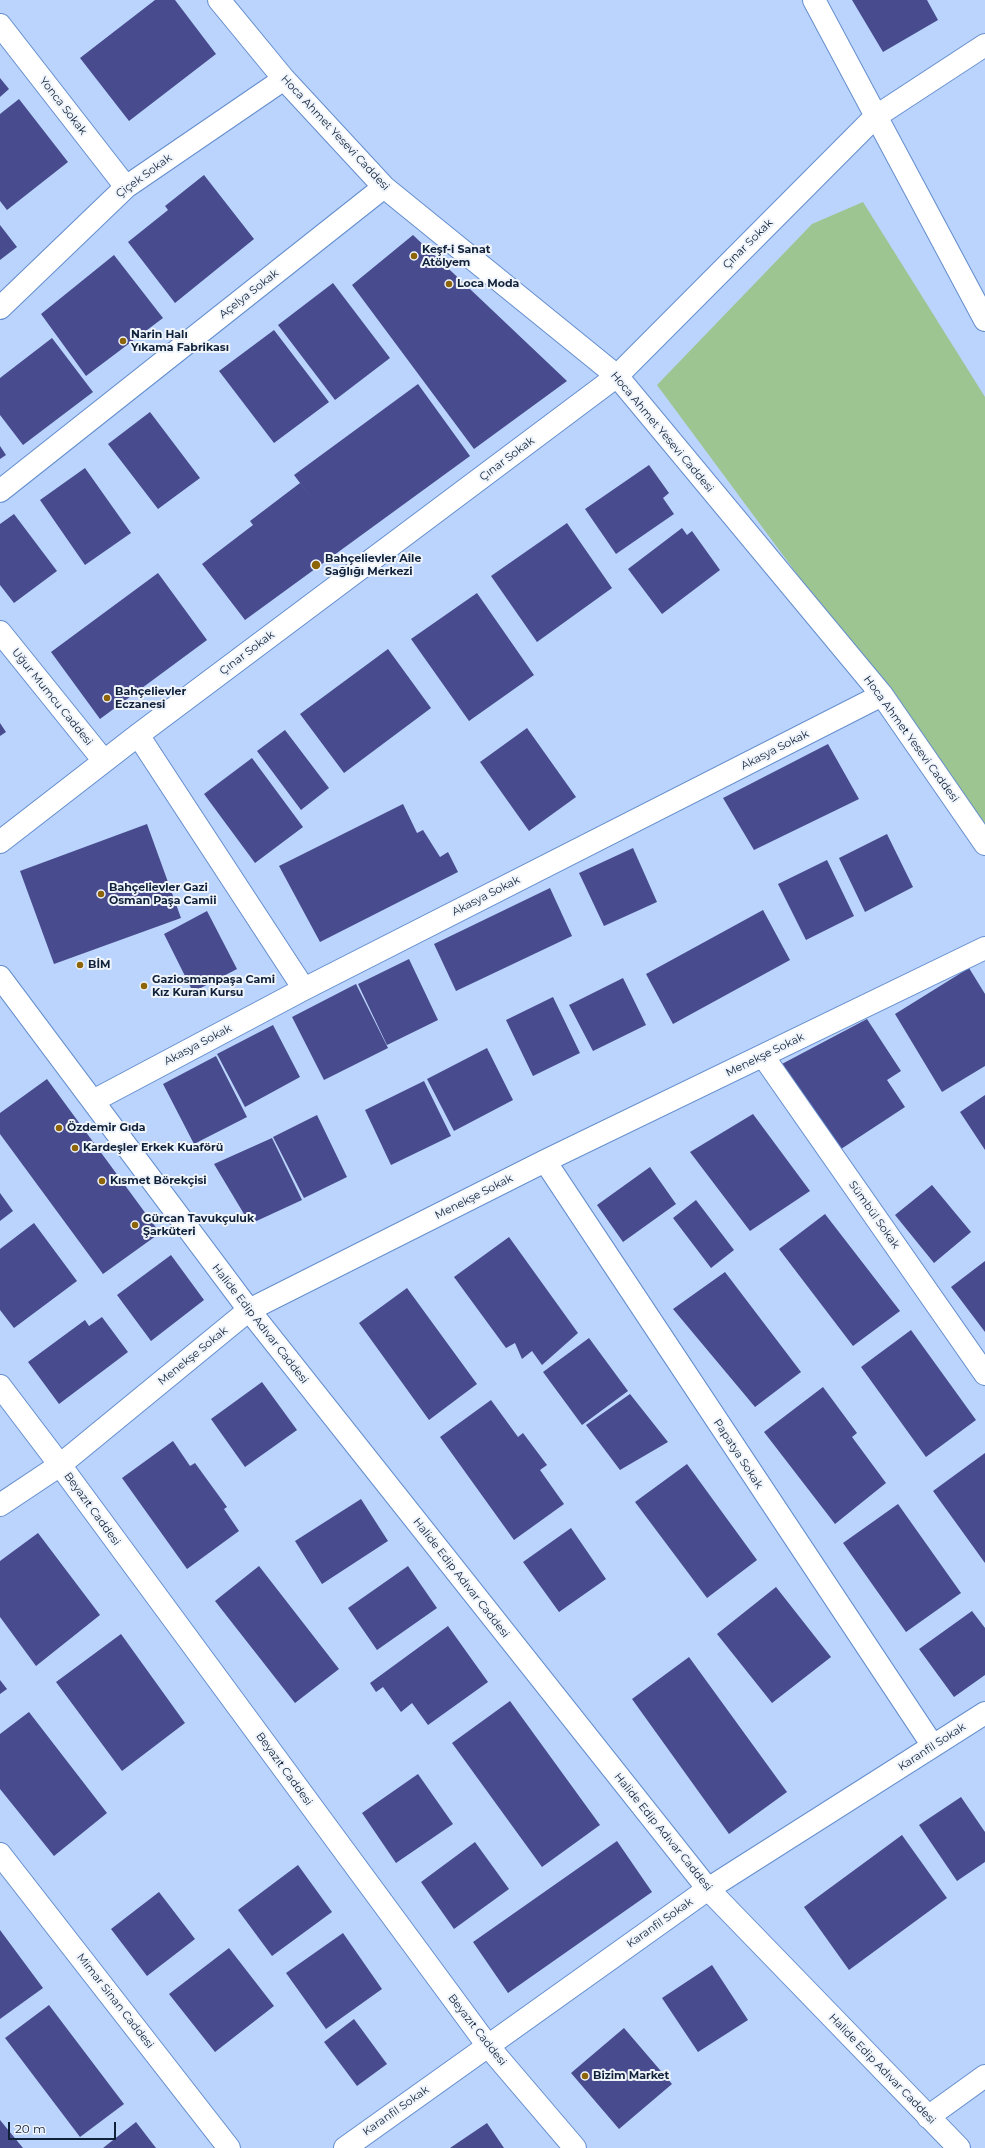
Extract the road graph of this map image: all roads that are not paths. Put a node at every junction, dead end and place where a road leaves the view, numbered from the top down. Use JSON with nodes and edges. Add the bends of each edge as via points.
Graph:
{"nodes":[{"id":1,"x":219,"y":0,"type":"edge"},
{"id":2,"x":814,"y":0,"type":"edge"},
{"id":3,"x":0,"y":25,"type":"edge"},
{"id":4,"x":985,"y":45,"type":"edge"},
{"id":5,"x":284,"y":79,"type":"junction"},
{"id":6,"x":875,"y":117,"type":"junction"},
{"id":7,"x":126,"y":187,"type":"junction"},
{"id":8,"x":384,"y":187,"type":"junction"},
{"id":9,"x":0,"y":308,"type":"edge"},
{"id":10,"x":985,"y":320,"type":"edge"},
{"id":11,"x":617,"y":376,"type":"junction"},
{"id":12,"x":0,"y":491,"type":"edge"},
{"id":13,"x":0,"y":632,"type":"edge"},
{"id":14,"x":882,"y":696,"type":"junction"},
{"id":15,"x":138,"y":735,"type":"junction"},
{"id":16,"x":104,"y":761,"type":"junction"},
{"id":17,"x":0,"y":842,"type":"edge"},
{"id":18,"x":985,"y":844,"type":"edge"},
{"id":19,"x":985,"y":948,"type":"edge"},
{"id":20,"x":0,"y":977,"type":"edge"},
{"id":21,"x":304,"y":989,"type":"junction"},
{"id":22,"x":763,"y":1056,"type":"junction"},
{"id":23,"x":93,"y":1101,"type":"junction"},
{"id":24,"x":545,"y":1161,"type":"junction"},
{"id":25,"x":249,"y":1310,"type":"junction"},
{"id":26,"x":985,"y":1374,"type":"edge"},
{"id":27,"x":0,"y":1386,"type":"edge"},
{"id":28,"x":60,"y":1465,"type":"junction"},
{"id":29,"x":0,"y":1505,"type":"edge"},
{"id":30,"x":985,"y":1713,"type":"edge"},
{"id":31,"x":933,"y":1746,"type":"junction"},
{"id":32,"x":0,"y":1854,"type":"edge"},
{"id":33,"x":708,"y":1889,"type":"junction"},
{"id":34,"x":488,"y":2046,"type":"junction"},
{"id":35,"x":985,"y":2076,"type":"edge"},
{"id":36,"x":928,"y":2116,"type":"junction"},
{"id":37,"x":229,"y":2148,"type":"edge"},
{"id":38,"x":345,"y":2148,"type":"edge"},
{"id":39,"x":574,"y":2148,"type":"edge"},
{"id":40,"x":959,"y":2148,"type":"edge"}],
"edges":[{"from":1,"to":5,"type":"street","name":"Hoca Ahmet Yesevi Caddesi"},
{"from":2,"to":6,"type":"street"},
{"from":3,"to":7,"type":"street","name":"Yonca Sokak"},
{"from":4,"to":6,"type":"street","name":"Çınar Sokak"},
{"from":5,"to":7,"type":"street","name":"Çiçek Sokak"},
{"from":5,"to":8,"type":"street","name":"Hoca Ahmet Yesevi Caddesi"},
{"from":6,"to":10,"type":"street"},
{"from":6,"to":11,"type":"street","name":"Çınar Sokak"},
{"from":7,"to":9,"type":"street","name":"Çiçek Sokak"},
{"from":8,"to":11,"type":"street","name":"Hoca Ahmet Yesevi Caddesi"},
{"from":8,"to":12,"type":"street","name":"Açelya Sokak"},
{"from":11,"to":14,"type":"street","name":"Hoca Ahmet Yesevi Caddesi"},
{"from":11,"to":15,"type":"street","name":"Çınar Sokak"},
{"from":13,"to":16,"type":"street","name":"Uğur Mumcu Caddesi"},
{"from":14,"to":18,"type":"street","name":"Hoca Ahmet Yesevi Caddesi"},
{"from":14,"to":21,"type":"street","name":"Akasya Sokak"},
{"from":15,"to":16,"type":"street","name":"Çınar Sokak"},
{"from":15,"to":21,"type":"street"},
{"from":16,"to":17,"type":"street","name":"Çınar Sokak"},
{"from":19,"to":22,"type":"street","name":"Menekşe Sokak"},
{"from":20,"to":23,"type":"street","name":"Halide Edip Adıvar Caddesi"},
{"from":21,"to":23,"type":"street","name":"Akasya Sokak"},
{"from":22,"to":24,"type":"street","name":"Menekşe Sokak"},
{"from":22,"to":26,"type":"street","name":"Sümbül Sokak"},
{"from":23,"to":25,"type":"street","name":"Halide Edip Adıvar Caddesi"},
{"from":24,"to":25,"type":"street","name":"Menekşe Sokak"},
{"from":24,"to":31,"type":"street","name":"Papatya Sokak"},
{"from":25,"to":28,"type":"street","name":"Menekşe Sokak"},
{"from":25,"to":33,"type":"street","name":"Halide Edip Adıvar Caddesi"},
{"from":27,"to":28,"type":"street","name":"Beyazıt Caddesi"},
{"from":28,"to":29,"type":"street","name":"Menekşe Sokak"},
{"from":28,"to":34,"type":"street","name":"Beyazıt Caddesi"},
{"from":30,"to":31,"type":"street","name":"Karanfil Sokak"},
{"from":31,"to":33,"type":"street","name":"Karanfil Sokak"},
{"from":32,"to":37,"type":"street","name":"Mimar Sinan Caddesi"},
{"from":33,"to":34,"type":"street","name":"Karanfil Sokak"},
{"from":33,"to":36,"type":"street","name":"Halide Edip Adıvar Caddesi"},
{"from":34,"to":38,"type":"street","name":"Karanfil Sokak"},
{"from":34,"to":39,"type":"street","name":"Beyazıt Caddesi"},
{"from":35,"to":36,"type":"street"},
{"from":36,"to":40,"type":"street","name":"Halide Edip Adıvar Caddesi"}]}
